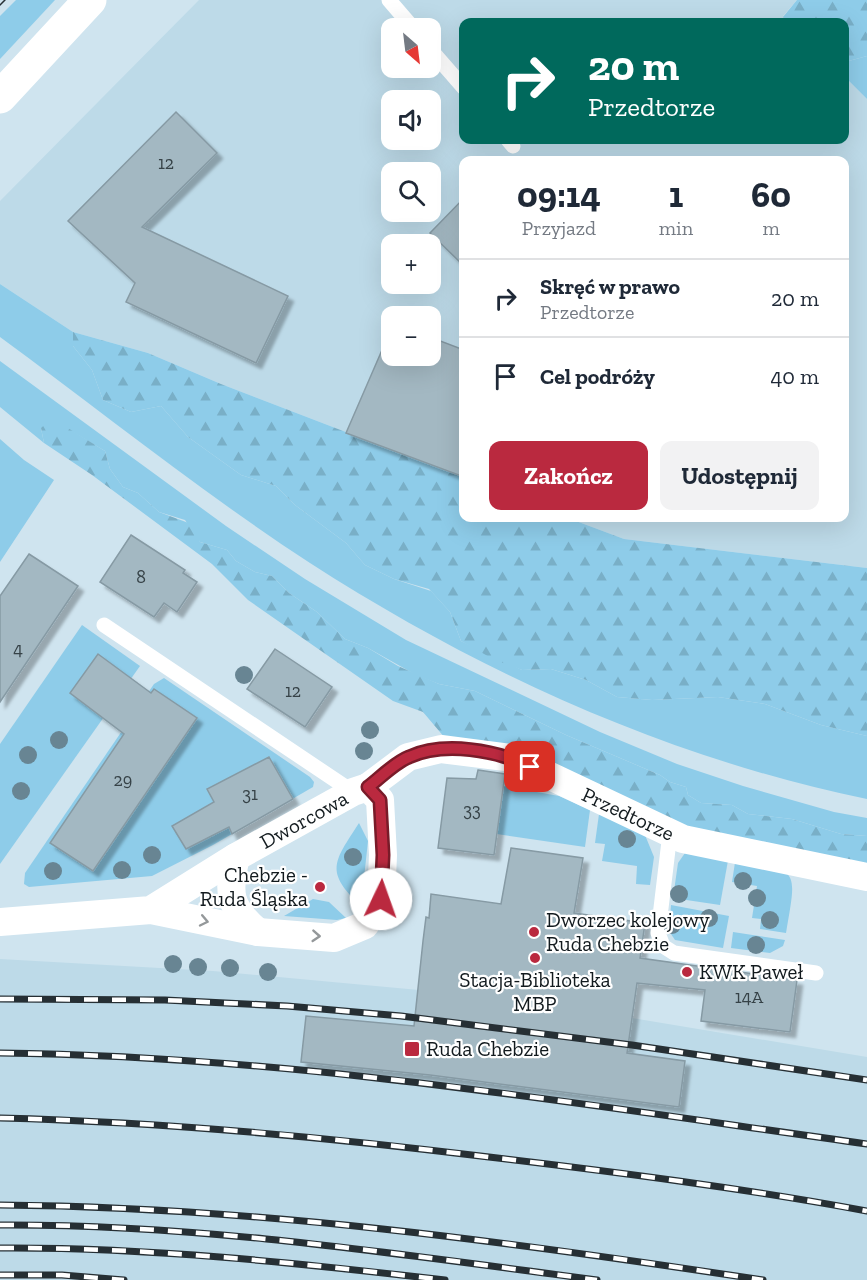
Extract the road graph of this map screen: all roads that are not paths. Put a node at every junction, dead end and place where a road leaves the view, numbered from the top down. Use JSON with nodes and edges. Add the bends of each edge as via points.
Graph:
{"nodes":[{"id":1,"x":90,"y":0,"type":"edge"},
{"id":2,"x":389,"y":0,"type":"edge"},
{"id":3,"x":404,"y":18,"type":"edge"},
{"id":4,"x":441,"y":61,"type":"edge"},
{"id":5,"x":459,"y":81,"type":"edge"},
{"id":6,"x":0,"y":97,"type":"edge"},
{"id":7,"x":104,"y":625,"type":"dead end"},
{"id":8,"x":361,"y":790,"type":"junction"},
{"id":9,"x":670,"y":833,"type":"junction"},
{"id":10,"x":236,"y":857,"type":"junction"},
{"id":11,"x":867,"y":877,"type":"edge"},
{"id":12,"x":150,"y":910,"type":"junction"},
{"id":13,"x":0,"y":922,"type":"edge"},
{"id":14,"x":258,"y":932,"type":"junction"},
{"id":15,"x":816,"y":973,"type":"dead end"}],
"edges":[{"from":1,"to":6,"type":"main road"},
{"from":2,"to":3,"type":"lane"},
{"from":4,"to":5,"type":"lane"},
{"from":7,"to":8,"type":"lane"},
{"from":8,"to":9,"type":"street","name":"Przedtorze","via":[[408,757],[441,749],[512,758]]},
{"from":8,"to":10,"type":"street","name":"Dworcowa"},
{"from":14,"to":8,"type":"street","name":"Dworcowa","one_way":true,"via":[[334,938],[365,925],[381,899],[383,855],[380,800]]},
{"from":9,"to":11,"type":"street","name":"Przedtorze","via":[[683,839]]},
{"from":9,"to":15,"type":"lane","via":[[658,933],[663,946],[674,953]]},
{"from":10,"to":12,"type":"street","name":"Dworcowa"},
{"from":10,"to":14,"type":"street","name":"Dworcowa","via":[[231,894],[242,919]]},
{"from":12,"to":13,"type":"street","name":"Dworcowa"},
{"from":12,"to":14,"type":"street","name":"Dworcowa","one_way":true}]}
